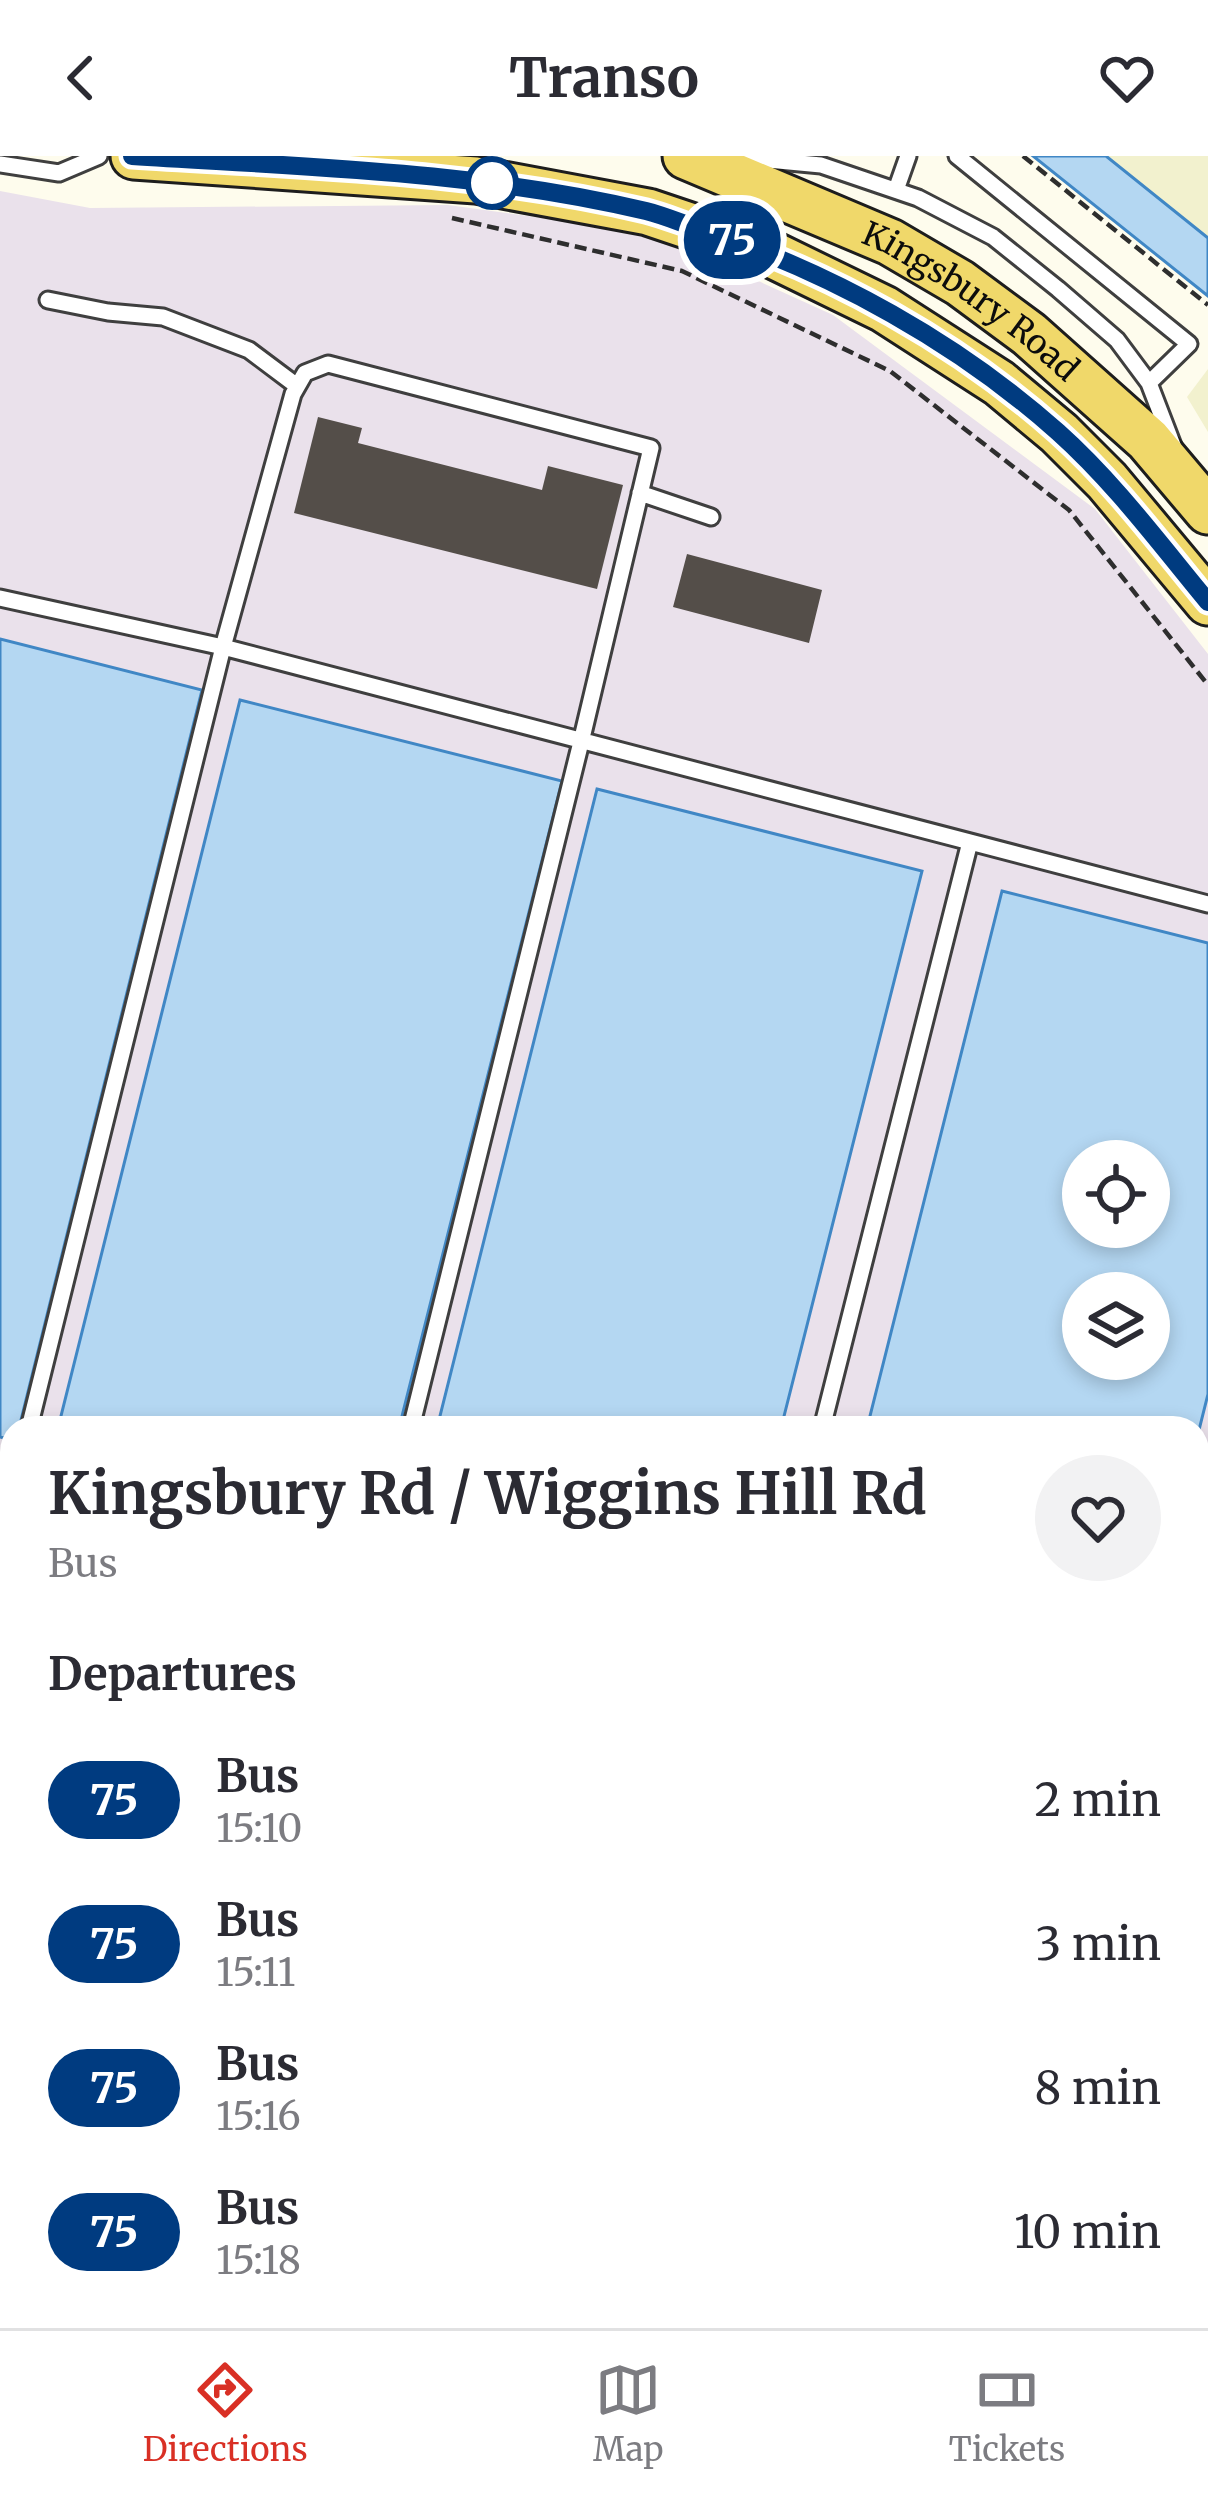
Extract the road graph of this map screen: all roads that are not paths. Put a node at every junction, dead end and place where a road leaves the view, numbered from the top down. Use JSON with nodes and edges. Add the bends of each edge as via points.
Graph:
{"nodes":[{"id":1,"x":99,"y":156,"type":"edge"},
{"id":2,"x":134,"y":156,"type":"edge"},
{"id":3,"x":686,"y":156,"type":"edge"},
{"id":4,"x":719,"y":156,"type":"edge"},
{"id":5,"x":908,"y":156,"type":"edge"},
{"id":6,"x":956,"y":156,"type":"edge"},
{"id":7,"x":0,"y":164,"type":"edge"},
{"id":8,"x":896,"y":190,"type":"junction"},
{"id":9,"x":48,"y":300,"type":"dead end"},
{"id":10,"x":1149,"y":383,"type":"junction"},
{"id":11,"x":298,"y":386,"type":"junction"},
{"id":12,"x":1135,"y":452,"type":"junction"},
{"id":13,"x":640,"y":493,"type":"junction"},
{"id":14,"x":1197,"y":497,"type":"edge"},
{"id":15,"x":711,"y":517,"type":"dead end"},
{"id":16,"x":0,"y":598,"type":"edge"},
{"id":17,"x":1208,"y":602,"type":"edge"},
{"id":18,"x":223,"y":647,"type":"junction"},
{"id":19,"x":582,"y":738,"type":"junction"},
{"id":20,"x":970,"y":842,"type":"junction"},
{"id":21,"x":1208,"y":904,"type":"edge"},
{"id":22,"x":32,"y":1416,"type":"edge"},
{"id":23,"x":414,"y":1416,"type":"edge"},
{"id":24,"x":825,"y":1416,"type":"edge"}],
"edges":[{"from":1,"to":7,"type":"lane","via":[[59,173]]},
{"from":2,"to":12,"type":"main road","name":"Kingsbury Road","via":[[476,180],[649,212],[767,252],[884,309],[999,383],[1059,433]]},
{"from":3,"to":12,"type":"main road","name":"Kingsbury Road","via":[[890,242],[960,283],[1029,334]]},
{"from":4,"to":8,"type":"lane","via":[[821,165]]},
{"from":5,"to":8,"type":"lane"},
{"from":6,"to":10,"type":"lane","via":[[1190,344]]},
{"from":8,"to":10,"type":"lane","via":[[993,237],[1117,340]]},
{"from":9,"to":11,"type":"lane","via":[[163,317],[249,350]]},
{"from":10,"to":12,"type":"lane"},
{"from":11,"to":13,"type":"lane","via":[[304,374],[328,364],[651,448]]},
{"from":11,"to":18,"type":"lane"},
{"from":12,"to":14,"type":"main road","name":"Kingsbury Road"},
{"from":12,"to":17,"type":"main road","name":"Kingsbury Road"},
{"from":13,"to":15,"type":"lane"},
{"from":13,"to":19,"type":"lane"},
{"from":16,"to":18,"type":"lane"},
{"from":18,"to":19,"type":"lane"},
{"from":18,"to":22,"type":"lane"},
{"from":19,"to":20,"type":"lane"},
{"from":19,"to":23,"type":"lane"},
{"from":20,"to":21,"type":"lane"},
{"from":20,"to":24,"type":"lane"}]}
